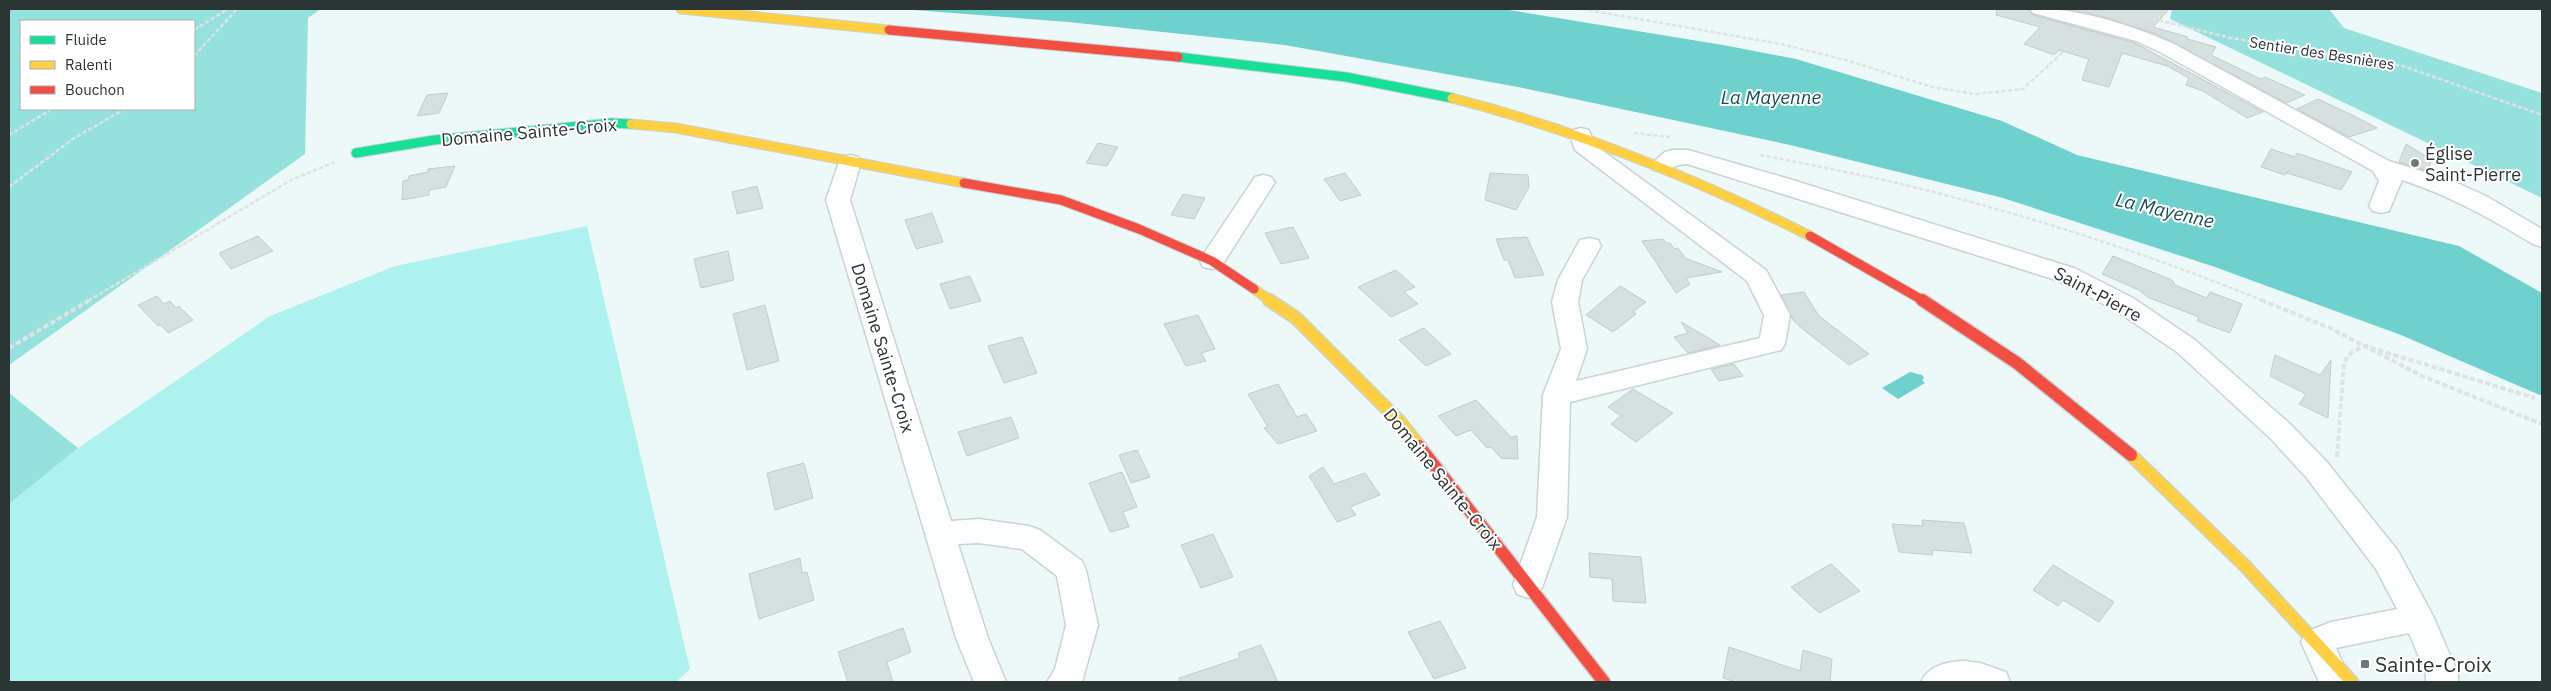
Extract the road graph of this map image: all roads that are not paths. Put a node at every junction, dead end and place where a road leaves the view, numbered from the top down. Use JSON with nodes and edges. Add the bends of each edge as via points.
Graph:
{"nodes":[{"id":1,"x":681,"y":9,"type":"edge"},
{"id":2,"x":2040,"y":9,"type":"edge"},
{"id":3,"x":1581,"y":136,"type":"junction"},
{"id":4,"x":356,"y":153,"type":"road end"},
{"id":5,"x":850,"y":162,"type":"junction"},
{"id":6,"x":1661,"y":165,"type":"junction"},
{"id":7,"x":2381,"y":166,"type":"junction"},
{"id":8,"x":1263,"y":182,"type":"dead end"},
{"id":9,"x":2381,"y":206,"type":"dead end"},
{"id":10,"x":2542,"y":239,"type":"edge"},
{"id":11,"x":1589,"y":246,"type":"dead end"},
{"id":12,"x":1212,"y":260,"type":"junction"},
{"id":13,"x":1557,"y":395,"type":"junction"},
{"id":14,"x":940,"y":533,"type":"junction"},
{"id":15,"x":1528,"y":585,"type":"junction"},
{"id":16,"x":2418,"y":618,"type":"junction"},
{"id":17,"x":2317,"y":642,"type":"junction"},
{"id":18,"x":990,"y":682,"type":"edge"},
{"id":19,"x":1063,"y":682,"type":"edge"},
{"id":20,"x":1604,"y":682,"type":"edge"},
{"id":21,"x":1937,"y":682,"type":"edge"},
{"id":22,"x":1994,"y":682,"type":"edge"},
{"id":23,"x":2335,"y":682,"type":"edge"},
{"id":24,"x":2352,"y":682,"type":"edge"},
{"id":25,"x":2442,"y":682,"type":"edge"}],
"edges":[{"from":1,"to":3,"type":"main road","via":[[1192,58],[1344,76],[1442,96]]},
{"from":2,"to":7,"type":"street","via":[[2143,37],[2167,48]]},
{"from":3,"to":6,"type":"main road"},
{"from":3,"to":13,"type":"street","via":[[1582,145],[1595,156],[1757,276],[1777,315],[1772,344]]},
{"from":4,"to":5,"type":"main road","name":"Domaine Sainte-Croix","via":[[434,140],[612,123],[676,128]]},
{"from":5,"to":12,"type":"main road","name":"Domaine Sainte-Croix","via":[[1061,200]]},
{"from":5,"to":14,"type":"street","name":"Domaine Sainte-Croix","via":[[838,200]]},
{"from":6,"to":16,"type":"street","name":"Saint-Pierre","via":[[1673,157],[1692,158],[2066,274],[2124,304],[2186,346],[2281,432],[2316,469],[2387,560]]},
{"from":6,"to":17,"type":"main road","via":[[1858,260],[1995,347],[2134,459],[2223,542]]},
{"from":7,"to":9,"type":"street","via":[[2391,181]]},
{"from":7,"to":10,"type":"street","via":[[2478,201]]},
{"from":8,"to":12,"type":"street"},
{"from":11,"to":13,"type":"street","via":[[1570,280],[1565,302],[1574,349]]},
{"from":12,"to":15,"type":"main road","name":"Domaine Sainte-Croix","via":[[1296,318],[1400,421]]},
{"from":13,"to":15,"type":"street","via":[[1552,518]]},
{"from":14,"to":18,"type":"street","name":"Domaine Sainte-Croix","via":[[972,638]]},
{"from":14,"to":19,"type":"street","via":[[979,531],[1029,538],[1071,570],[1082,625],[1069,676]]},
{"from":15,"to":20,"type":"main road","name":"Domaine Sainte-Croix"},
{"from":16,"to":17,"type":"street","via":[[2331,636]]},
{"from":16,"to":25,"type":"street","name":"Saint-Pierre","via":[[2442,674]]},
{"from":17,"to":23,"type":"street"},
{"from":17,"to":24,"type":"main road"},
{"from":21,"to":22,"type":"street","via":[[1951,675],[1968,674]]}]}
